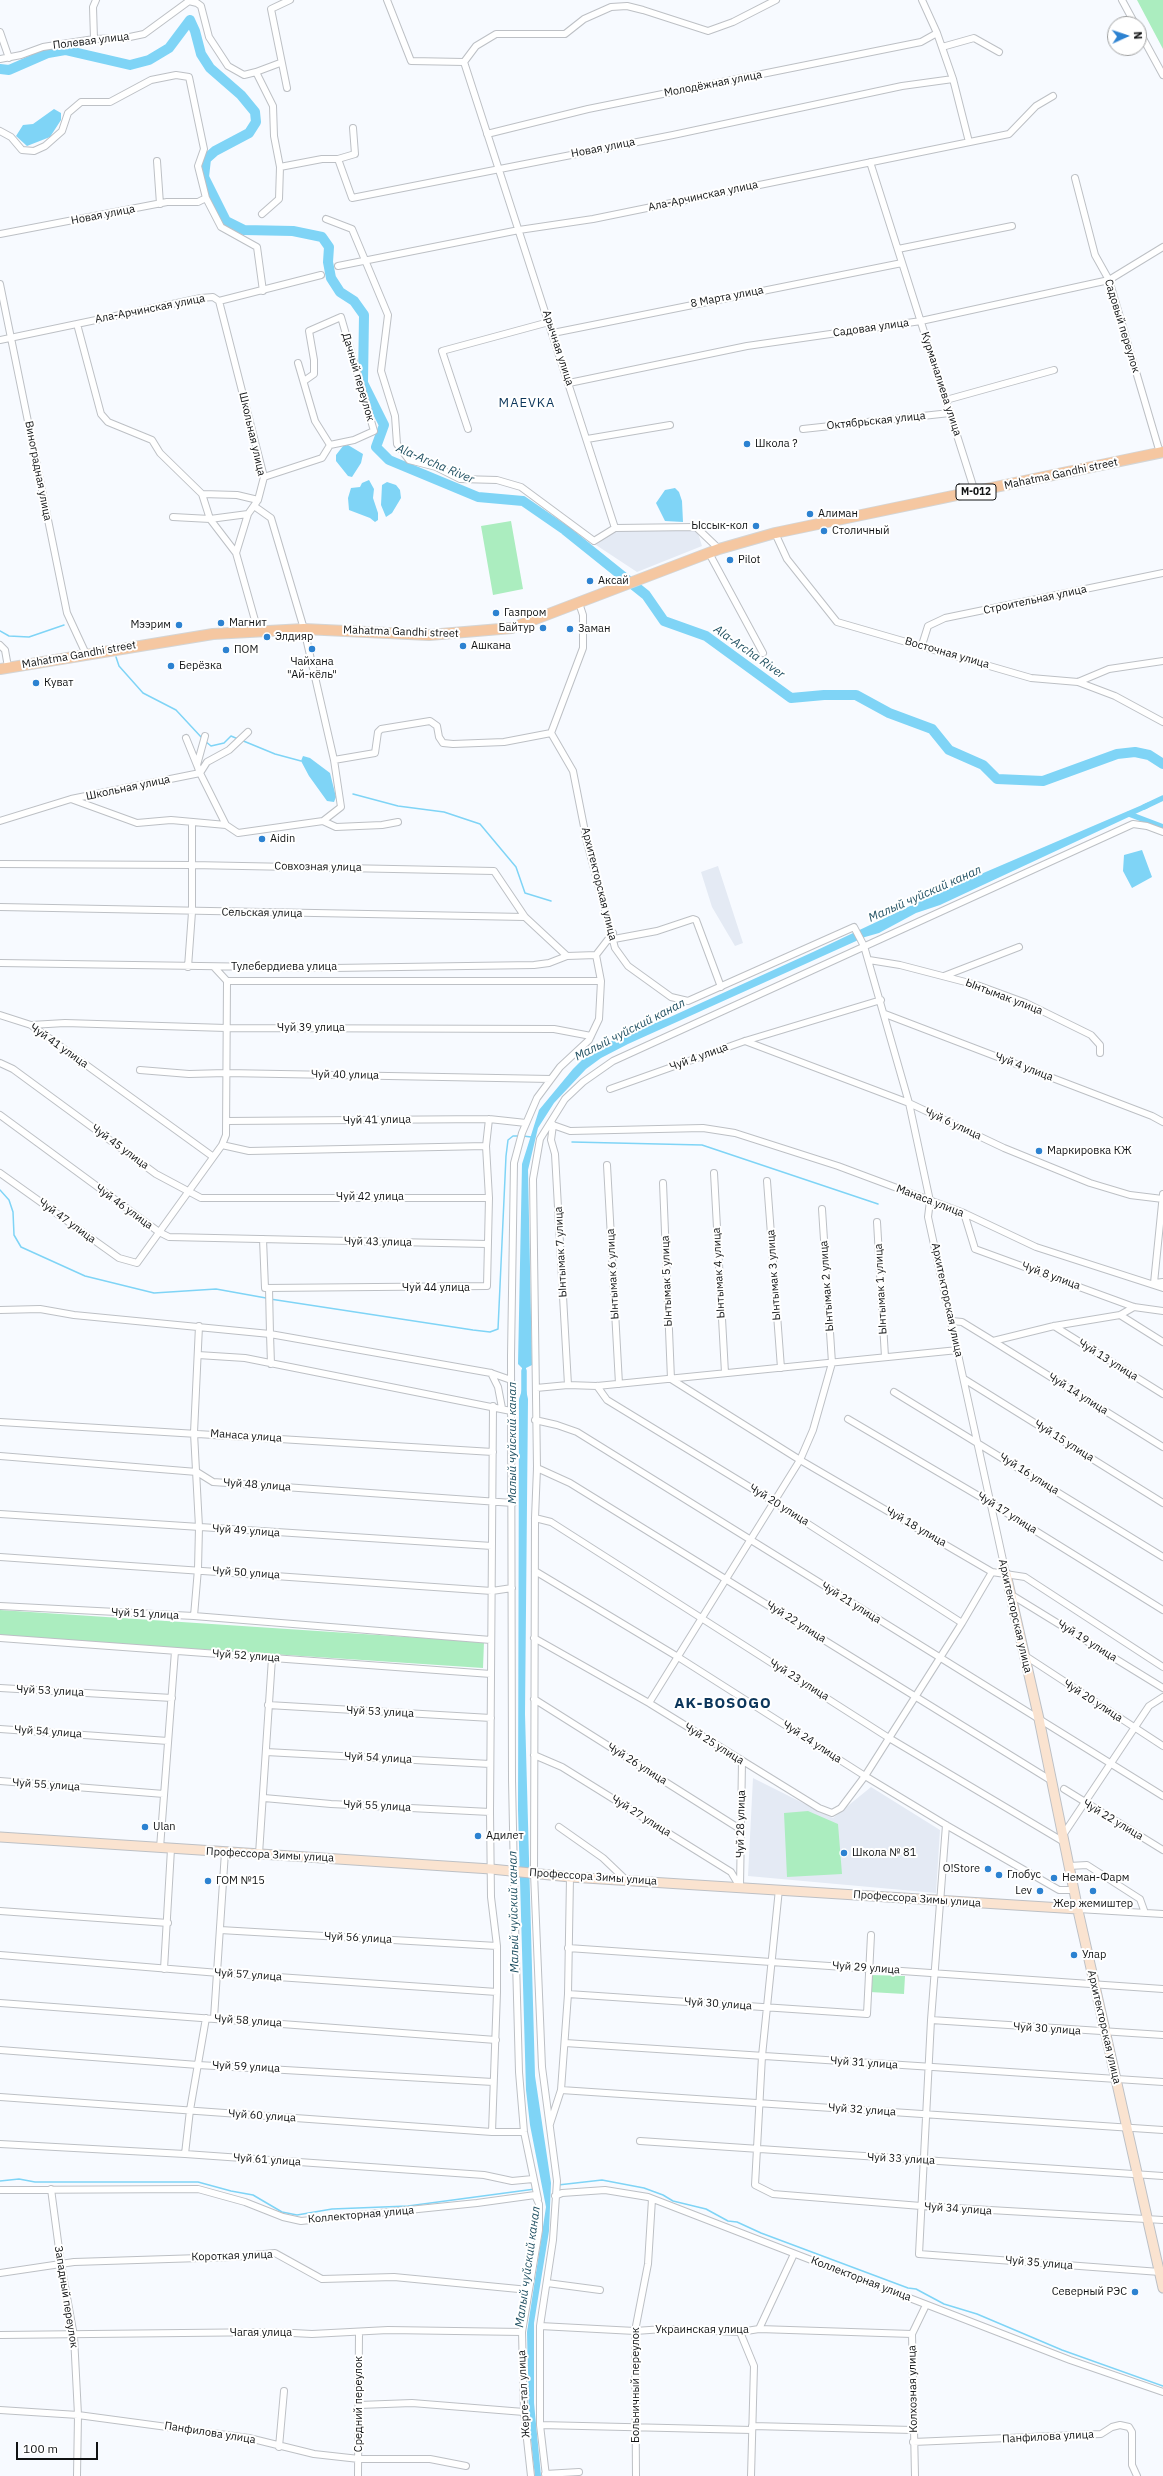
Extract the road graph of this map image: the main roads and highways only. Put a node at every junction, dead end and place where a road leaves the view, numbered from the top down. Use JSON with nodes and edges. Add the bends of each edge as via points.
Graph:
{"nodes":[{"id":1,"x":1162,"y":452,"type":"edge"},
{"id":2,"x":4,"y":668,"type":"edge"}],
"edges":[{"from":1,"to":2,"type":"main road","name":"Mahatma Gandhi street","number":"М-012","via":[[775,533],[709,552],[512,628],[429,635],[304,628],[258,630],[205,635]]}]}
